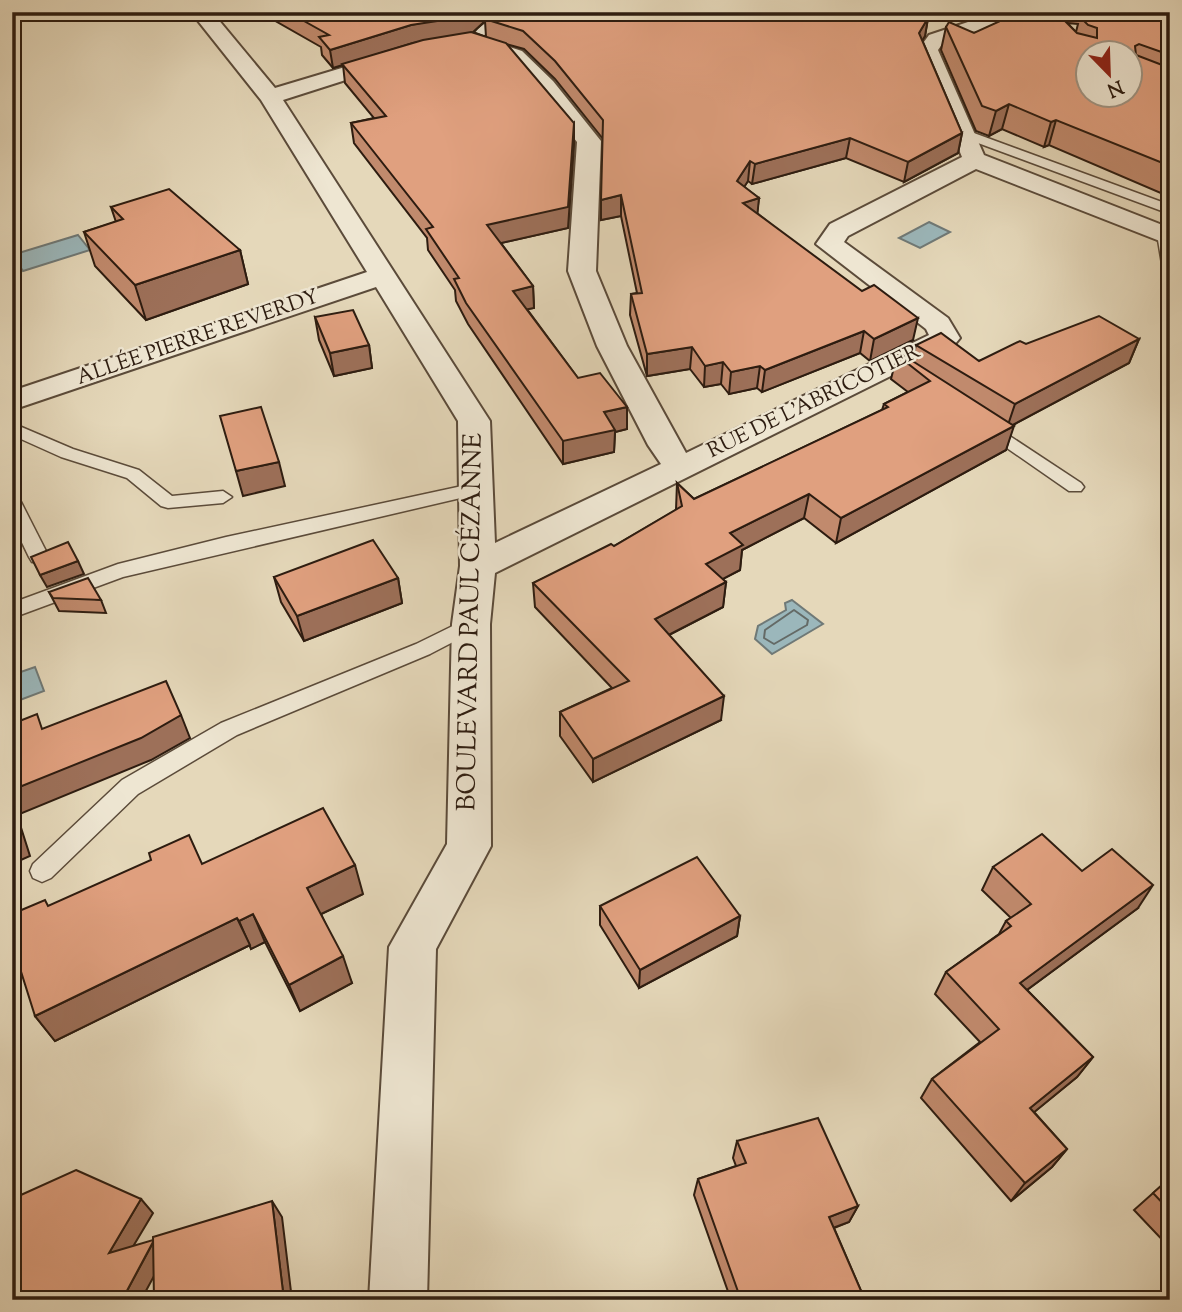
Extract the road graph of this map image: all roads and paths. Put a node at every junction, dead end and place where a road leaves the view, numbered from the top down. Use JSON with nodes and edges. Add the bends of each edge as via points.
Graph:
{"nodes":[{"id":1,"x":201,"y":12,"type":"edge"},
{"id":2,"x":506,"y":12,"type":"edge"},
{"id":3,"x":1001,"y":18,"type":"edge"},
{"id":4,"x":474,"y":42,"type":"junction"},
{"id":5,"x":447,"y":46,"type":"edge"},
{"id":6,"x":421,"y":50,"type":"edge"},
{"id":7,"x":270,"y":97,"type":"junction"},
{"id":8,"x":963,"y":133,"type":"junction"},
{"id":9,"x":975,"y":160,"type":"junction"},
{"id":10,"x":1168,"y":227,"type":"edge"},
{"id":11,"x":1170,"y":270,"type":"edge"},
{"id":12,"x":384,"y":275,"type":"junction"},
{"id":13,"x":12,"y":401,"type":"edge"},
{"id":14,"x":973,"y":417,"type":"edge"},
{"id":15,"x":12,"y":428,"type":"edge"},
{"id":16,"x":679,"y":467,"type":"junction"},
{"id":17,"x":1075,"y":486,"type":"dead end"},
{"id":18,"x":476,"y":489,"type":"junction"},
{"id":19,"x":223,"y":497,"type":"dead end"},
{"id":20,"x":12,"y":502,"type":"edge"},
{"id":21,"x":40,"y":557,"type":"edge"},
{"id":22,"x":478,"y":566,"type":"junction"},
{"id":23,"x":12,"y":611,"type":"edge"},
{"id":24,"x":471,"y":624,"type":"junction"},
{"id":25,"x":42,"y":871,"type":"dead end"},
{"id":26,"x":397,"y":1300,"type":"edge"}],
"edges":[{"from":1,"to":7,"type":"street","name":"BOULEVARD PAUL CÉZANNE"},
{"from":2,"to":4,"type":"lane"},
{"from":3,"to":8,"type":"street","via":[[936,40],[928,50]]},
{"from":4,"to":5,"type":"street"},
{"from":4,"to":16,"type":"street","via":[[515,55],[589,141],[582,271],[612,346]]},
{"from":6,"to":7,"type":"street"},
{"from":7,"to":12,"type":"street","name":"BOULEVARD PAUL CÉZANNE"},
{"from":8,"to":9,"type":"street"},
{"from":8,"to":10,"type":"lane"},
{"from":9,"to":10,"type":"street"},
{"from":9,"to":16,"type":"street","name":"RUE DE L'ABRICOTIER","via":[[839,230],[829,244],[937,324],[945,338],[904,373]]},
{"from":10,"to":11,"type":"lane"},
{"from":12,"to":13,"type":"street","name":"ALLÉE PIERRE REVERDY"},
{"from":12,"to":18,"type":"street","name":"BOULEVARD PAUL CÉZANNE","via":[[474,421]]},
{"from":14,"to":17,"type":"lane"},
{"from":15,"to":19,"type":"lane","via":[[67,453],[133,474],[168,502]]},
{"from":16,"to":22,"type":"street","name":"RUE DE L'ABRICOTIER"},
{"from":18,"to":22,"type":"street","name":"BOULEVARD PAUL CÉZANNE"},
{"from":18,"to":23,"type":"lane","via":[[118,571]]},
{"from":20,"to":21,"type":"lane"},
{"from":22,"to":24,"type":"street","name":"BOULEVARD PAUL CÉZANNE"},
{"from":24,"to":25,"type":"lane","via":[[218,736],[130,787]]},
{"from":24,"to":26,"type":"street","name":"BOULEVARD PAUL CÉZANNE","via":[[469,846],[413,947]]}]}
